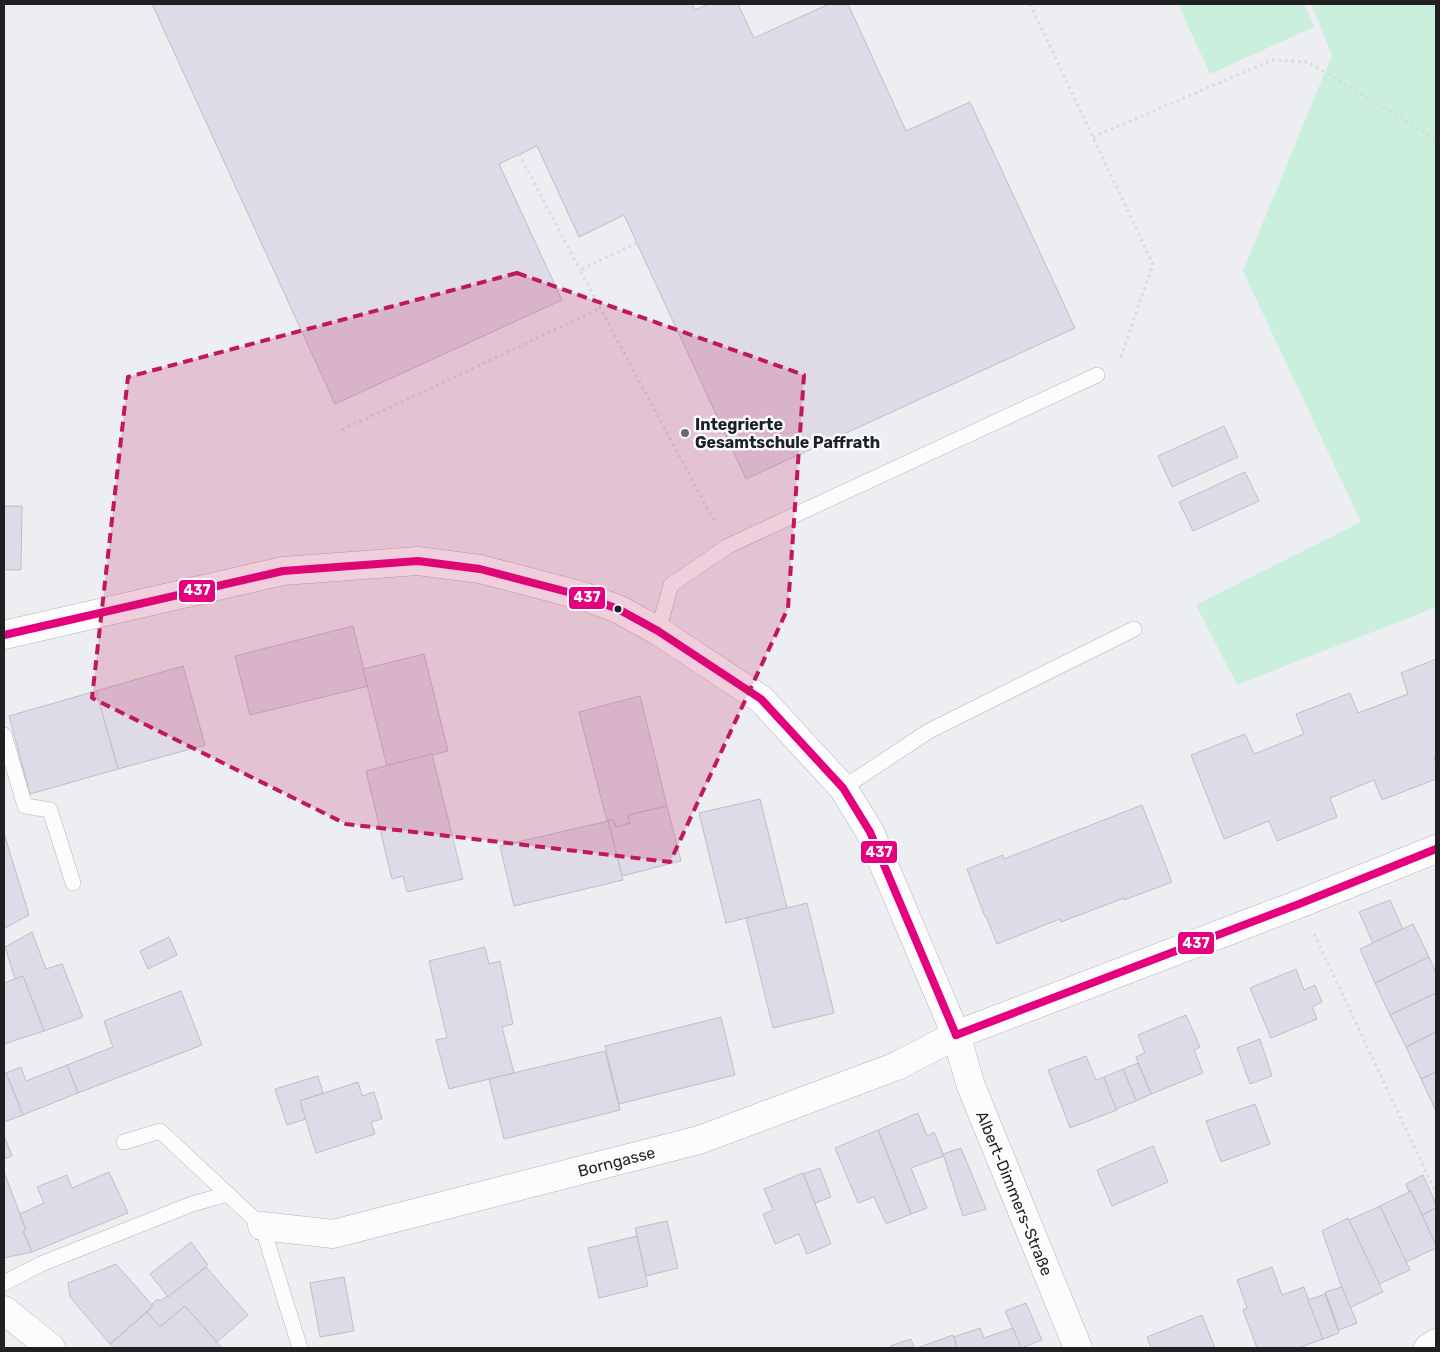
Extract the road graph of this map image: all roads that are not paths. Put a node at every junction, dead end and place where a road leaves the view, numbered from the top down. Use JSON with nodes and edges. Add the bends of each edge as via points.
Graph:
{"nodes":[{"id":1,"x":1097,"y":376,"type":"road end"},
{"id":2,"x":1134,"y":629,"type":"dead end"},
{"id":3,"x":658,"y":631,"type":"junction"},
{"id":4,"x":4,"y":635,"type":"edge"},
{"id":5,"x":4,"y":735,"type":"edge"},
{"id":6,"x":843,"y":788,"type":"junction"},
{"id":7,"x":1436,"y":849,"type":"edge"},
{"id":8,"x":73,"y":883,"type":"dead end"},
{"id":9,"x":956,"y":1035,"type":"junction"},
{"id":10,"x":124,"y":1142,"type":"dead end"},
{"id":11,"x":228,"y":1194,"type":"junction"},
{"id":12,"x":262,"y":1226,"type":"junction"},
{"id":13,"x":4,"y":1283,"type":"edge"},
{"id":14,"x":4,"y":1310,"type":"edge"},
{"id":15,"x":1436,"y":1342,"type":"edge"},
{"id":16,"x":51,"y":1348,"type":"edge"},
{"id":17,"x":300,"y":1348,"type":"edge"},
{"id":18,"x":1078,"y":1348,"type":"edge"},
{"id":19,"x":1428,"y":1348,"type":"edge"}],
"edges":[{"from":1,"to":3,"type":"lane","via":[[728,546],[671,585]]},
{"from":2,"to":6,"type":"lane","via":[[929,732]]},
{"from":3,"to":4,"type":"street","via":[[618,608],[583,596],[480,569],[418,562],[283,571]]},
{"from":3,"to":6,"type":"street","via":[[761,699]]},
{"from":5,"to":8,"type":"lane","via":[[25,806],[50,810]]},
{"from":6,"to":9,"type":"street","via":[[870,832]]},
{"from":7,"to":9,"type":"street","name":"Borngasse"},
{"from":9,"to":12,"type":"street","name":"Borngasse","via":[[897,1066],[699,1140],[333,1234]]},
{"from":9,"to":18,"type":"street","name":"Albert-Dimmers-Straße","via":[[971,1086]]},
{"from":10,"to":11,"type":"lane","via":[[160,1131]]},
{"from":11,"to":12,"type":"lane"},
{"from":11,"to":13,"type":"lane","via":[[192,1204],[41,1264]]},
{"from":12,"to":17,"type":"lane"},
{"from":14,"to":16,"type":"street"},
{"from":15,"to":19,"type":"street"}]}
